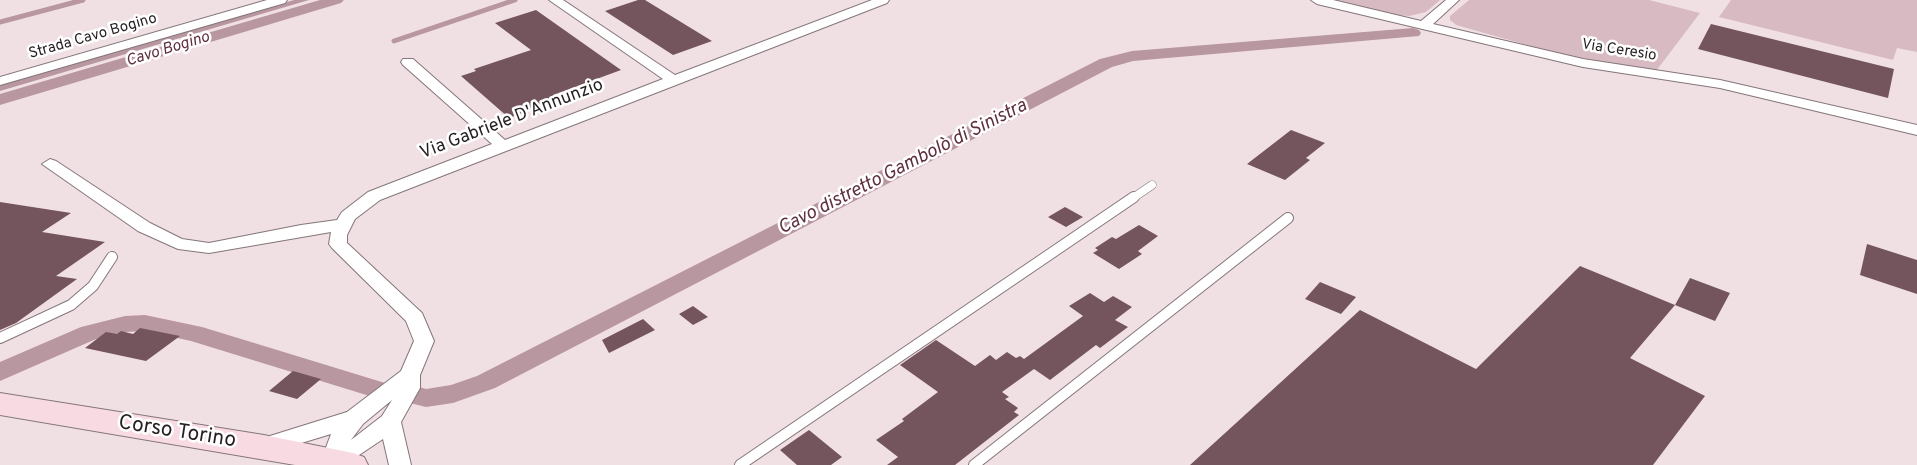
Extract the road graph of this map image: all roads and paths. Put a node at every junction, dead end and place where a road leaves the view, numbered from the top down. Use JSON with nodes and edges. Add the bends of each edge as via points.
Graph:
{"nodes":[{"id":1,"x":281,"y":0,"type":"edge"},
{"id":2,"x":555,"y":0,"type":"edge"},
{"id":3,"x":883,"y":0,"type":"edge"},
{"id":4,"x":1316,"y":0,"type":"edge"},
{"id":5,"x":1453,"y":0,"type":"edge"},
{"id":6,"x":1424,"y":25,"type":"junction"},
{"id":7,"x":408,"y":62,"type":"dead end"},
{"id":8,"x":673,"y":80,"type":"junction"},
{"id":9,"x":0,"y":81,"type":"edge"},
{"id":10,"x":1917,"y":130,"type":"edge"},
{"id":11,"x":503,"y":146,"type":"junction"},
{"id":12,"x":50,"y":164,"type":"dead end"},
{"id":13,"x":1152,"y":185,"type":"dead end"},
{"id":14,"x":1288,"y":218,"type":"dead end"},
{"id":15,"x":342,"y":225,"type":"junction"},
{"id":16,"x":112,"y":257,"type":"dead end"},
{"id":17,"x":0,"y":338,"type":"edge"},
{"id":18,"x":410,"y":376,"type":"junction"},
{"id":19,"x":0,"y":404,"type":"edge"},
{"id":20,"x":355,"y":418,"type":"junction"},
{"id":21,"x":390,"y":422,"type":"junction"},
{"id":22,"x":264,"y":446,"type":"junction"},
{"id":23,"x":342,"y":463,"type":"edge"},
{"id":24,"x":400,"y":465,"type":"edge"},
{"id":25,"x":740,"y":465,"type":"edge"},
{"id":26,"x":974,"y":465,"type":"edge"}],
"edges":[{"from":1,"to":9,"type":"street","name":"Strada Cavo Bogino"},
{"from":2,"to":8,"type":"street"},
{"from":3,"to":8,"type":"street","name":"Via Gabriele D'Annunzio"},
{"from":4,"to":6,"type":"street","name":"Via Ceresio"},
{"from":5,"to":6,"type":"street"},
{"from":6,"to":10,"type":"street","name":"Via Ceresio","via":[[1583,63],[1720,84]]},
{"from":7,"to":11,"type":"street"},
{"from":8,"to":11,"type":"street","name":"Via Gabriele D'Annunzio"},
{"from":11,"to":15,"type":"street","name":"Via Gabriele D'Annunzio","via":[[374,196],[348,216]]},
{"from":12,"to":15,"type":"street","via":[[144,227],[178,244],[209,248]]},
{"from":13,"to":25,"type":"lane"},
{"from":14,"to":26,"type":"lane"},
{"from":15,"to":18,"type":"street","via":[[338,244],[415,318],[421,329],[424,341]]},
{"from":16,"to":17,"type":"lane","via":[[93,286],[71,306]]},
{"from":18,"to":20,"type":"street"},
{"from":18,"to":21,"type":"street","via":[[410,388]]},
{"from":19,"to":22,"type":"main road","name":"Corso Torino"},
{"from":20,"to":22,"type":"street"},
{"from":20,"to":23,"type":"street","via":[[339,439]]},
{"from":21,"to":23,"type":"street"},
{"from":21,"to":24,"type":"street"},
{"from":22,"to":23,"type":"main road","name":"Corso Torino"}]}
